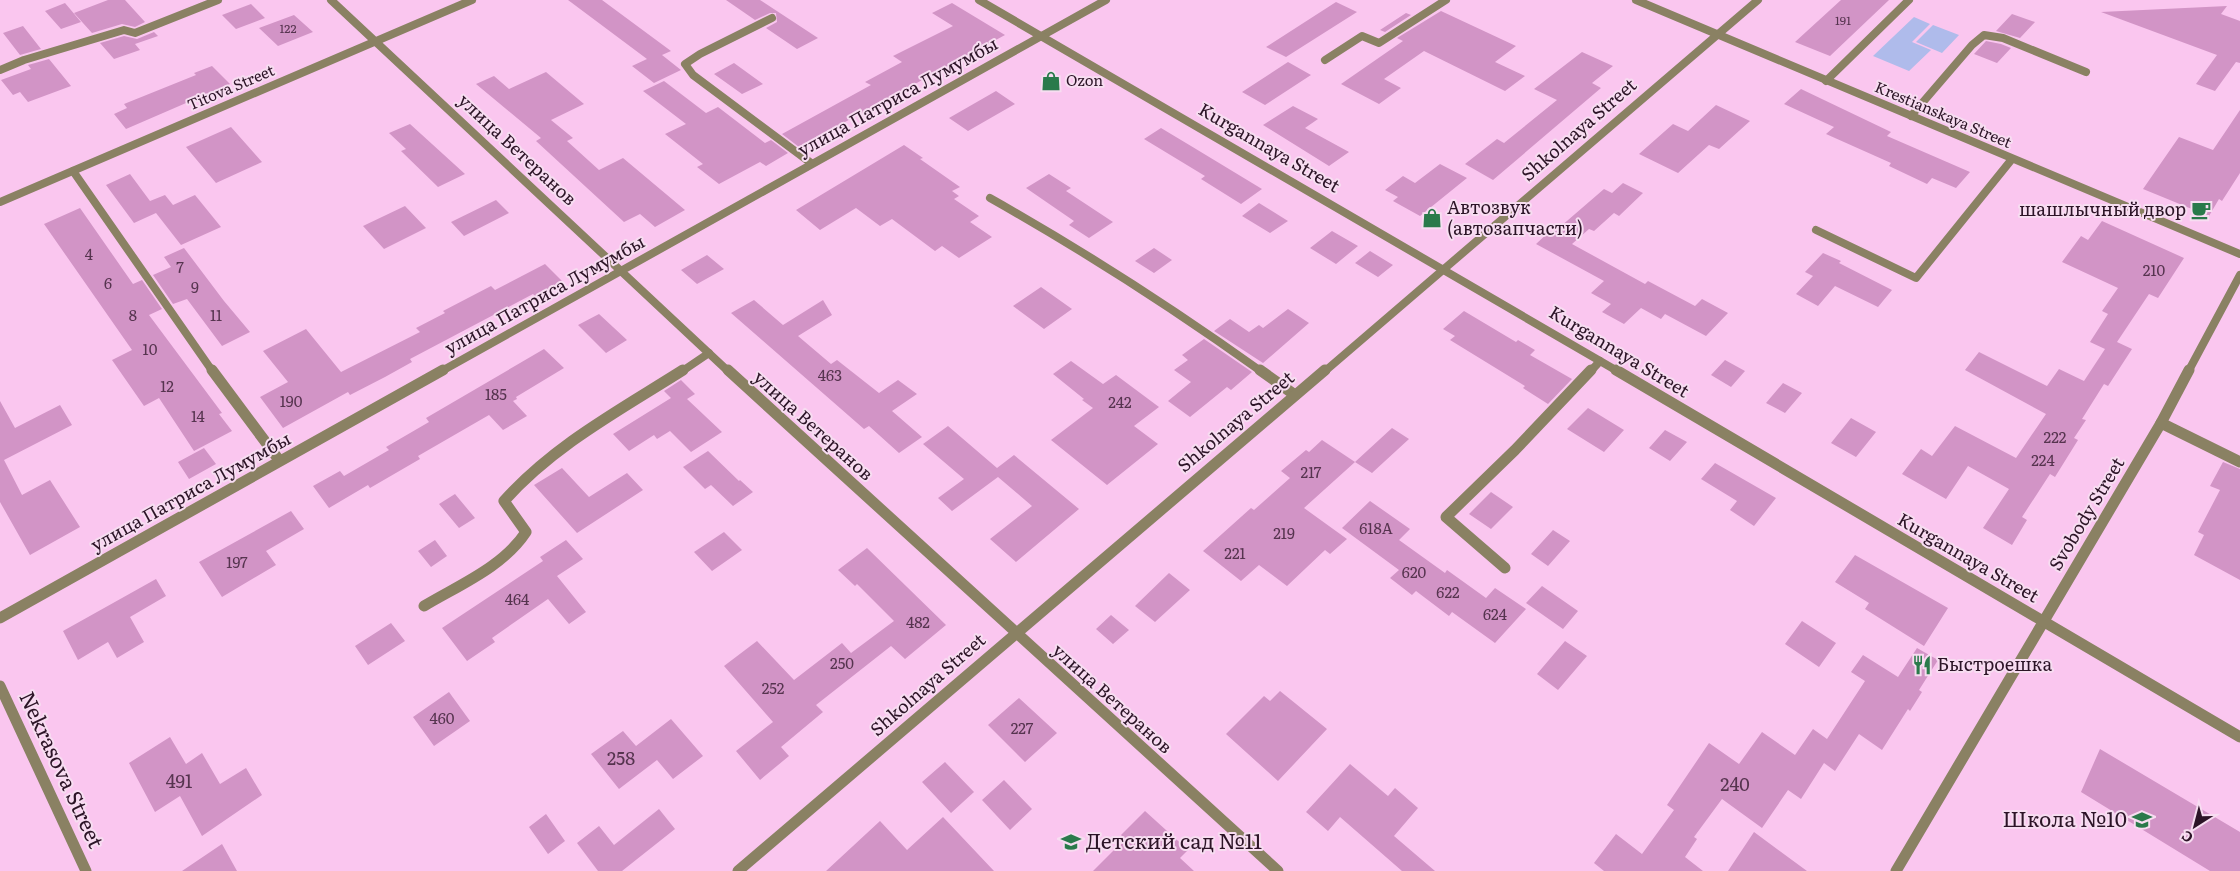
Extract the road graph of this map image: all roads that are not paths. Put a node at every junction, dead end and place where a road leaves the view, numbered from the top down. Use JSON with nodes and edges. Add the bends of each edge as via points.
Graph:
{"nodes":[{"id":1,"x":218,"y":0,"type":"edge"},
{"id":2,"x":331,"y":0,"type":"edge"},
{"id":3,"x":472,"y":0,"type":"edge"},
{"id":4,"x":980,"y":0,"type":"edge"},
{"id":5,"x":1106,"y":0,"type":"edge"},
{"id":6,"x":1446,"y":0,"type":"edge"},
{"id":7,"x":1636,"y":0,"type":"edge"},
{"id":8,"x":1758,"y":0,"type":"edge"},
{"id":9,"x":1909,"y":0,"type":"edge"},
{"id":10,"x":772,"y":18,"type":"dead end"},
{"id":11,"x":1717,"y":34,"type":"junction"},
{"id":12,"x":1041,"y":37,"type":"junction"},
{"id":13,"x":375,"y":42,"type":"junction"},
{"id":14,"x":1325,"y":60,"type":"dead end"},
{"id":15,"x":0,"y":70,"type":"edge"},
{"id":16,"x":2086,"y":72,"type":"dead end"},
{"id":17,"x":1826,"y":81,"type":"junction"},
{"id":18,"x":1911,"y":116,"type":"junction"},
{"id":19,"x":2012,"y":159,"type":"junction"},
{"id":20,"x":811,"y":163,"type":"junction"},
{"id":21,"x":73,"y":171,"type":"junction"},
{"id":22,"x":990,"y":198,"type":"dead end"},
{"id":23,"x":0,"y":202,"type":"edge"},
{"id":24,"x":1816,"y":230,"type":"dead end"},
{"id":25,"x":2240,"y":254,"type":"edge"},
{"id":26,"x":1444,"y":269,"type":"junction"},
{"id":27,"x":624,"y":271,"type":"junction"},
{"id":28,"x":2240,"y":275,"type":"edge"},
{"id":29,"x":709,"y":353,"type":"junction"},
{"id":30,"x":1600,"y":362,"type":"junction"},
{"id":31,"x":1295,"y":395,"type":"junction"},
{"id":32,"x":2161,"y":423,"type":"junction"},
{"id":33,"x":279,"y":460,"type":"junction"},
{"id":34,"x":2240,"y":462,"type":"edge"},
{"id":35,"x":1505,"y":568,"type":"dead end"},
{"id":36,"x":424,"y":606,"type":"dead end"},
{"id":37,"x":0,"y":618,"type":"edge"},
{"id":38,"x":2043,"y":622,"type":"junction"},
{"id":39,"x":1016,"y":633,"type":"junction"},
{"id":40,"x":0,"y":686,"type":"edge"},
{"id":41,"x":2240,"y":737,"type":"edge"},
{"id":42,"x":86,"y":871,"type":"edge"},
{"id":43,"x":738,"y":871,"type":"edge"},
{"id":44,"x":1278,"y":871,"type":"edge"},
{"id":45,"x":1896,"y":871,"type":"edge"}],
"edges":[{"from":1,"to":15,"type":"street","via":[[135,33],[124,30]]},
{"from":2,"to":13,"type":"street","name":"улица Ветеранов"},
{"from":3,"to":13,"type":"street","name":"Titova Street"},
{"from":4,"to":12,"type":"street","name":"Kurgannaya Street"},
{"from":5,"to":12,"type":"street","name":"улица Патриса Лумумбы"},
{"from":6,"to":14,"type":"street","via":[[1379,43],[1362,36]]},
{"from":7,"to":11,"type":"street","name":"Krestianskaya Street"},
{"from":8,"to":11,"type":"street","name":"Shkolnaya Street"},
{"from":9,"to":17,"type":"street"},
{"from":10,"to":20,"type":"street","via":[[685,64],[693,75]]},
{"from":11,"to":17,"type":"street","name":"Krestianskaya Street"},
{"from":11,"to":26,"type":"street","name":"Shkolnaya Street"},
{"from":12,"to":20,"type":"street","name":"улица Патриса Лумумбы"},
{"from":12,"to":26,"type":"street","name":"Kurgannaya Street"},
{"from":13,"to":21,"type":"street","name":"Titova Street"},
{"from":13,"to":27,"type":"street","name":"улица Ветеранов"},
{"from":16,"to":18,"type":"street","via":[[2003,38],[1984,35]]},
{"from":17,"to":18,"type":"street","name":"Krestianskaya Street"},
{"from":18,"to":19,"type":"street","name":"Krestianskaya Street"},
{"from":19,"to":24,"type":"street","via":[[1916,278]]},
{"from":19,"to":25,"type":"street","name":"Krestianskaya Street"},
{"from":20,"to":27,"type":"street","name":"улица Патриса Лумумбы"},
{"from":21,"to":23,"type":"street","name":"Titova Street"},
{"from":21,"to":33,"type":"street","via":[[231,398]]},
{"from":22,"to":31,"type":"street","via":[[1065,240],[1177,311]]},
{"from":26,"to":30,"type":"street","name":"Kurgannaya Street"},
{"from":26,"to":31,"type":"street","name":"Shkolnaya Street"},
{"from":27,"to":29,"type":"street","name":"улица Ветеранов"},
{"from":27,"to":33,"type":"street","name":"улица Патриса Лумумбы"},
{"from":28,"to":32,"type":"street","name":"Svobody Street"},
{"from":29,"to":36,"type":"street","via":[[555,452],[512,489],[504,501],[526,532],[522,542]]},
{"from":29,"to":39,"type":"street","name":"улица Ветеранов"},
{"from":30,"to":35,"type":"street","via":[[1446,517]]},
{"from":30,"to":38,"type":"street","name":"Kurgannaya Street"},
{"from":31,"to":39,"type":"street","name":"Shkolnaya Street"},
{"from":32,"to":34,"type":"street"},
{"from":32,"to":38,"type":"street","name":"Svobody Street"},
{"from":33,"to":37,"type":"street","name":"улица Патриса Лумумбы"},
{"from":38,"to":41,"type":"street","name":"Kurgannaya Street"},
{"from":38,"to":45,"type":"street","name":"Svobody Street"},
{"from":39,"to":43,"type":"street","name":"Shkolnaya Street"},
{"from":39,"to":44,"type":"street","name":"улица Ветеранов"},
{"from":40,"to":42,"type":"street","name":"Nekrasova Street"}]}
